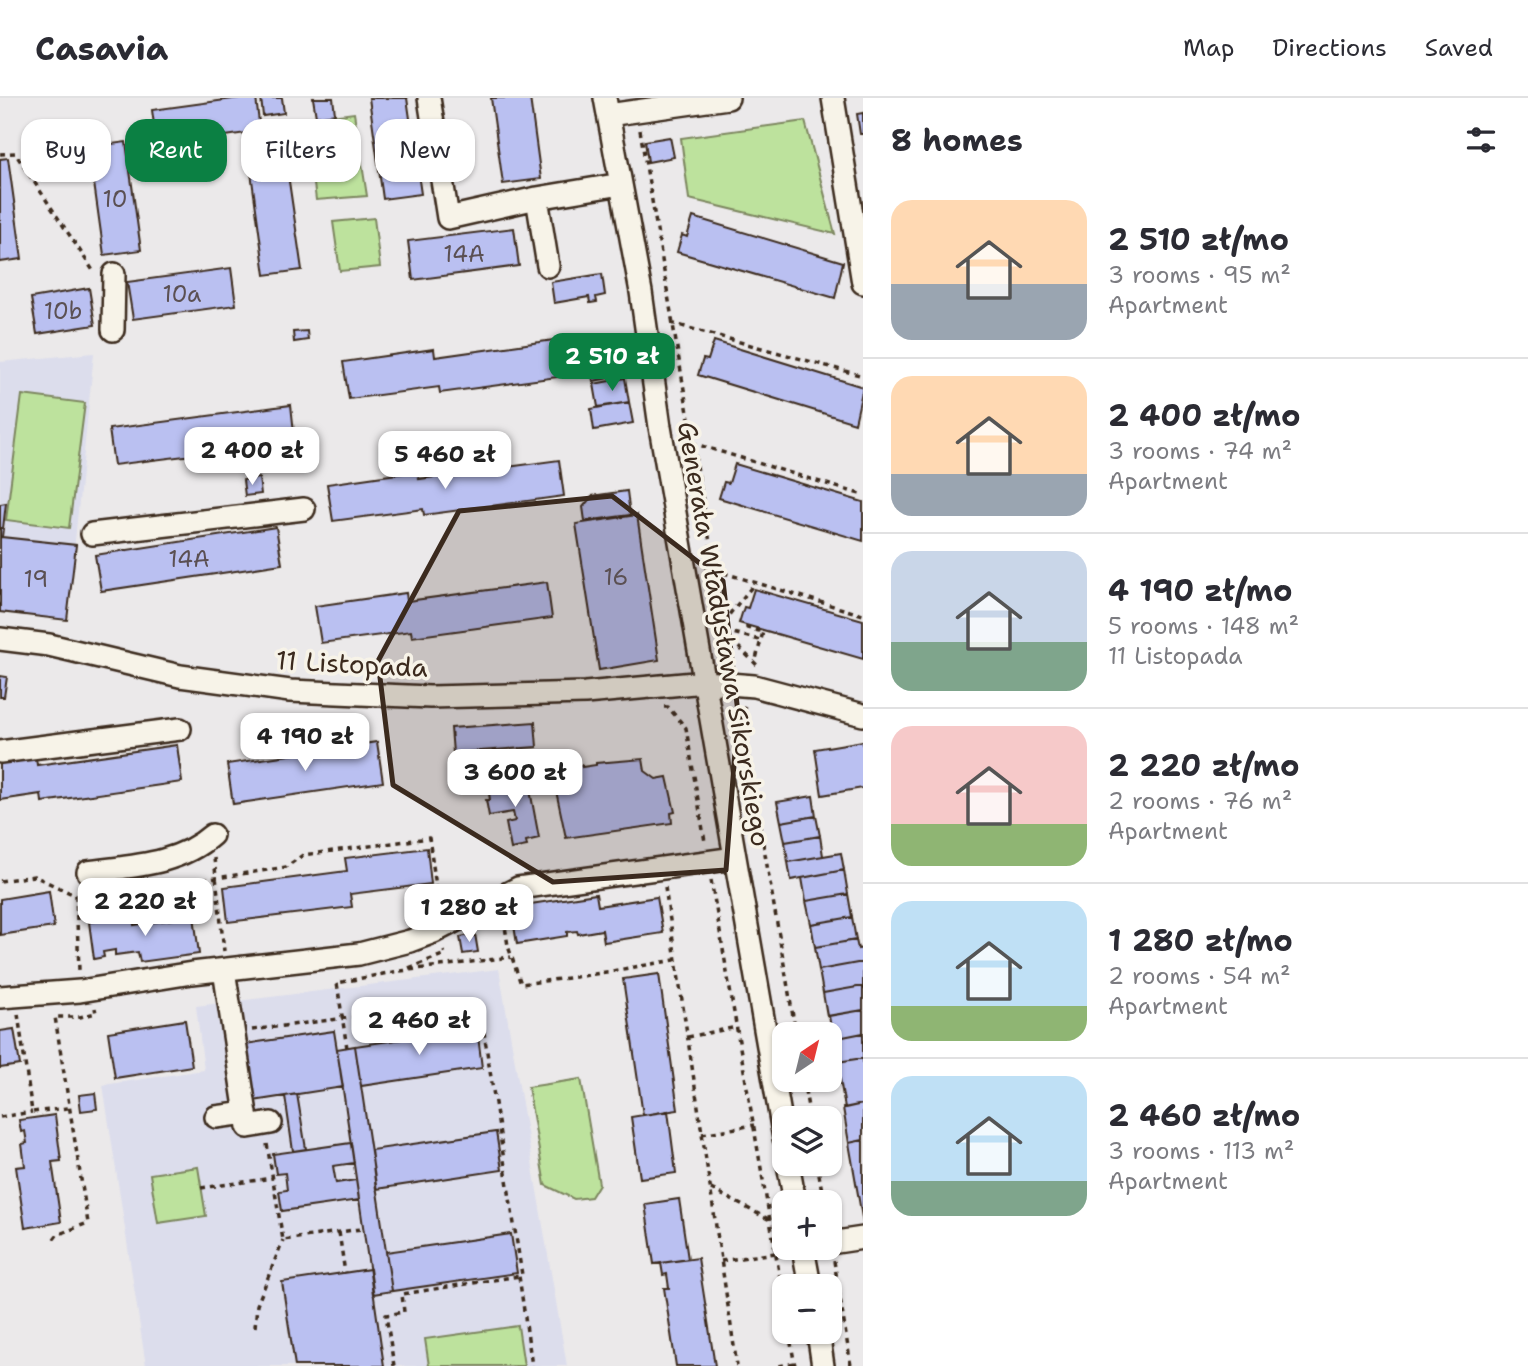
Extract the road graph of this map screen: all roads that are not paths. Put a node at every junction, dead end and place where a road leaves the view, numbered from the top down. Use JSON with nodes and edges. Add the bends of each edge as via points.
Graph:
{"nodes":[{"id":1,"x":429,"y":98,"type":"edge"},
{"id":2,"x":728,"y":98,"type":"edge"},
{"id":3,"x":833,"y":98,"type":"edge"},
{"id":4,"x":607,"y":106,"type":"edge"},
{"id":5,"x":621,"y":184,"type":"junction"},
{"id":6,"x":537,"y":198,"type":"junction"},
{"id":7,"x":548,"y":266,"type":"dead end"},
{"id":8,"x":106,"y":276,"type":"road end"},
{"id":9,"x":863,"y":283,"type":"edge"},
{"id":10,"x":113,"y":330,"type":"dead end"},
{"id":11,"x":304,"y":509,"type":"dead end"},
{"id":12,"x":92,"y":534,"type":"dead end"},
{"id":13,"x":0,"y":639,"type":"edge"},
{"id":14,"x":705,"y":682,"type":"junction"},
{"id":15,"x":863,"y":715,"type":"edge"},
{"id":16,"x":180,"y":729,"type":"dead end"},
{"id":17,"x":0,"y":752,"type":"edge"},
{"id":18,"x":212,"y":835,"type":"road end"},
{"id":19,"x":735,"y":858,"type":"junction"},
{"id":20,"x":88,"y":872,"type":"dead end"},
{"id":21,"x":225,"y":970,"type":"junction"},
{"id":22,"x":7,"y":996,"type":"edge"},
{"id":23,"x":778,"y":1106,"type":"edge"},
{"id":24,"x":246,"y":1113,"type":"junction"},
{"id":25,"x":216,"y":1117,"type":"dead end"},
{"id":26,"x":267,"y":1124,"type":"road end"},
{"id":27,"x":863,"y":1238,"type":"edge"},
{"id":28,"x":842,"y":1241,"type":"edge"},
{"id":29,"x":820,"y":1344,"type":"edge"},
{"id":30,"x":823,"y":1366,"type":"edge"}],
"edges":[{"from":1,"to":6,"type":"street","via":[[449,218]]},
{"from":2,"to":4,"type":"street","via":[[637,111]]},
{"from":3,"to":9,"type":"street"},
{"from":4,"to":5,"type":"street","name":"Generała Władysława Sikorskiego"},
{"from":5,"to":6,"type":"street"},
{"from":5,"to":14,"type":"street","name":"Generała Władysława Sikorskiego"},
{"from":6,"to":7,"type":"street"},
{"from":8,"to":10,"type":"street"},
{"from":11,"to":12,"type":"street"},
{"from":13,"to":14,"type":"street","name":"11 Listopada","via":[[49,645],[180,676],[290,691],[430,697],[585,693]]},
{"from":14,"to":15,"type":"street","name":"11 Listopada","via":[[754,686]]},
{"from":14,"to":19,"type":"street","name":"Generała Władysława Sikorskiego"},
{"from":16,"to":17,"type":"street"},
{"from":18,"to":20,"type":"street","via":[[198,847],[164,861]]},
{"from":19,"to":21,"type":"street","via":[[518,888],[447,926],[371,952]]},
{"from":19,"to":23,"type":"street","name":"Generała Władysława Sikorskiego"},
{"from":21,"to":22,"type":"street"},
{"from":21,"to":24,"type":"street"},
{"from":24,"to":25,"type":"street"},
{"from":24,"to":26,"type":"street","via":[[248,1127]]},
{"from":27,"to":28,"type":"street"},
{"from":29,"to":30,"type":"street"}]}
